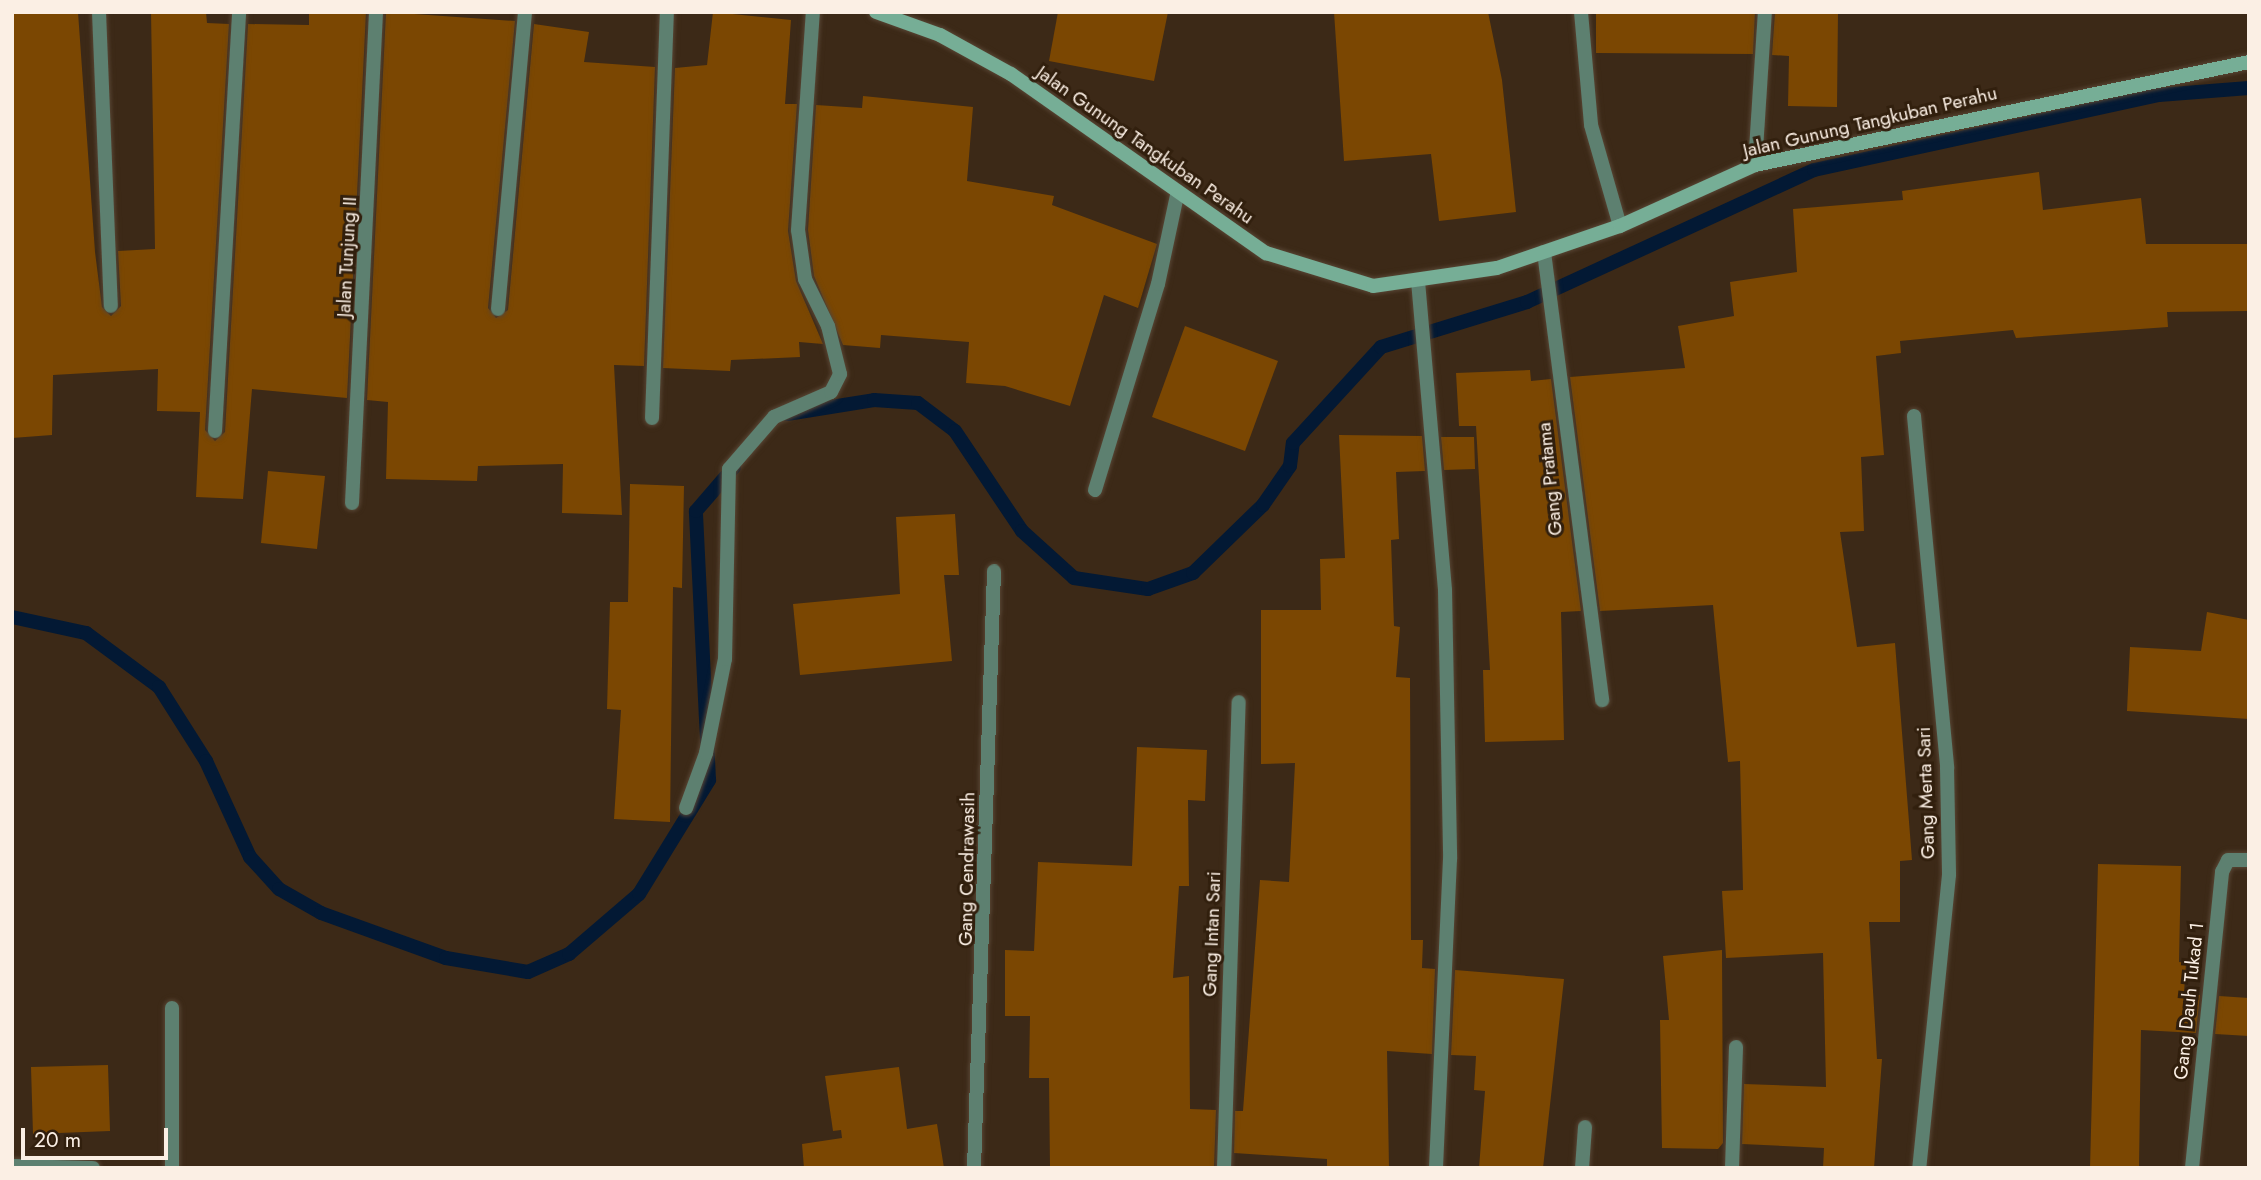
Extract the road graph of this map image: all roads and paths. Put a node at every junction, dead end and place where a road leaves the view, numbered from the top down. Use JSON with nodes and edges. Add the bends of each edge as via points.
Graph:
{"nodes":[{"id":1,"x":99,"y":12,"type":"edge"},
{"id":2,"x":239,"y":12,"type":"edge"},
{"id":3,"x":376,"y":12,"type":"edge"},
{"id":4,"x":525,"y":12,"type":"edge"},
{"id":5,"x":667,"y":12,"type":"edge"},
{"id":6,"x":813,"y":12,"type":"edge"},
{"id":7,"x":876,"y":12,"type":"edge"},
{"id":8,"x":1581,"y":12,"type":"edge"},
{"id":9,"x":1765,"y":12,"type":"edge"},
{"id":10,"x":2249,"y":62,"type":"edge"},
{"id":11,"x":1755,"y":165,"type":"junction"},
{"id":12,"x":1177,"y":195,"type":"junction"},
{"id":13,"x":1620,"y":226,"type":"junction"},
{"id":14,"x":1544,"y":252,"type":"junction"},
{"id":15,"x":1418,"y":281,"type":"junction"},
{"id":16,"x":111,"y":306,"type":"dead end"},
{"id":17,"x":498,"y":309,"type":"dead end"},
{"id":18,"x":1914,"y":416,"type":"dead end"},
{"id":19,"x":652,"y":418,"type":"dead end"},
{"id":20,"x":215,"y":431,"type":"dead end"},
{"id":21,"x":1095,"y":490,"type":"dead end"},
{"id":22,"x":352,"y":503,"type":"dead end"},
{"id":23,"x":994,"y":571,"type":"dead end"},
{"id":24,"x":1602,"y":700,"type":"dead end"},
{"id":25,"x":1239,"y":702,"type":"dead end"},
{"id":26,"x":685,"y":808,"type":"dead end"},
{"id":27,"x":2249,"y":860,"type":"edge"},
{"id":28,"x":172,"y":1008,"type":"dead end"},
{"id":29,"x":1736,"y":1047,"type":"dead end"},
{"id":30,"x":1585,"y":1127,"type":"dead end"},
{"id":31,"x":12,"y":1166,"type":"edge"},
{"id":32,"x":93,"y":1168,"type":"edge"},
{"id":33,"x":172,"y":1168,"type":"edge"},
{"id":34,"x":975,"y":1168,"type":"edge"},
{"id":35,"x":1224,"y":1168,"type":"edge"},
{"id":36,"x":1436,"y":1168,"type":"edge"},
{"id":37,"x":1582,"y":1168,"type":"edge"},
{"id":38,"x":1732,"y":1168,"type":"edge"},
{"id":39,"x":1919,"y":1168,"type":"edge"},
{"id":40,"x":2192,"y":1168,"type":"edge"}],
"edges":[{"from":1,"to":16,"type":"street"},
{"from":2,"to":20,"type":"street"},
{"from":3,"to":22,"type":"street","name":"Jalan Tunjung II"},
{"from":4,"to":17,"type":"street"},
{"from":5,"to":19,"type":"street"},
{"from":6,"to":26,"type":"street","via":[[798,230],[805,279],[828,326],[840,374],[831,391],[774,417],[729,468],[725,659],[706,753]]},
{"from":7,"to":12,"type":"street","name":"Jalan Gunung Tangkuban Perahu","via":[[940,35],[1011,74],[1113,141]]},
{"from":8,"to":13,"type":"street","via":[[1591,125]]},
{"from":9,"to":11,"type":"street"},
{"from":10,"to":11,"type":"street","name":"Jalan Gunung Tangkuban Perahu"},
{"from":11,"to":13,"type":"street","name":"Jalan Gunung Tangkuban Perahu"},
{"from":12,"to":15,"type":"street","name":"Jalan Gunung Tangkuban Perahu","via":[[1266,253],[1373,286]]},
{"from":12,"to":21,"type":"street","via":[[1158,284]]},
{"from":13,"to":14,"type":"street","name":"Jalan Gunung Tangkuban Perahu"},
{"from":14,"to":15,"type":"street","name":"Jalan Gunung Tangkuban Perahu","via":[[1497,268]]},
{"from":14,"to":24,"type":"street","name":"Gang Pratama"},
{"from":15,"to":36,"type":"street","via":[[1446,590],[1450,859]]},
{"from":18,"to":39,"type":"street","name":"Gang Merta Sari","via":[[1947,768],[1949,875]]},
{"from":23,"to":34,"type":"street","name":"Gang Cendrawasih"},
{"from":25,"to":35,"type":"street","name":"Gang Intan Sari"},
{"from":27,"to":40,"type":"street","name":"Gang Dauh Tukad 1","via":[[2228,860],[2222,872]]},
{"from":28,"to":33,"type":"street"},
{"from":29,"to":38,"type":"street"},
{"from":30,"to":37,"type":"street"},
{"from":31,"to":32,"type":"street"}]}
